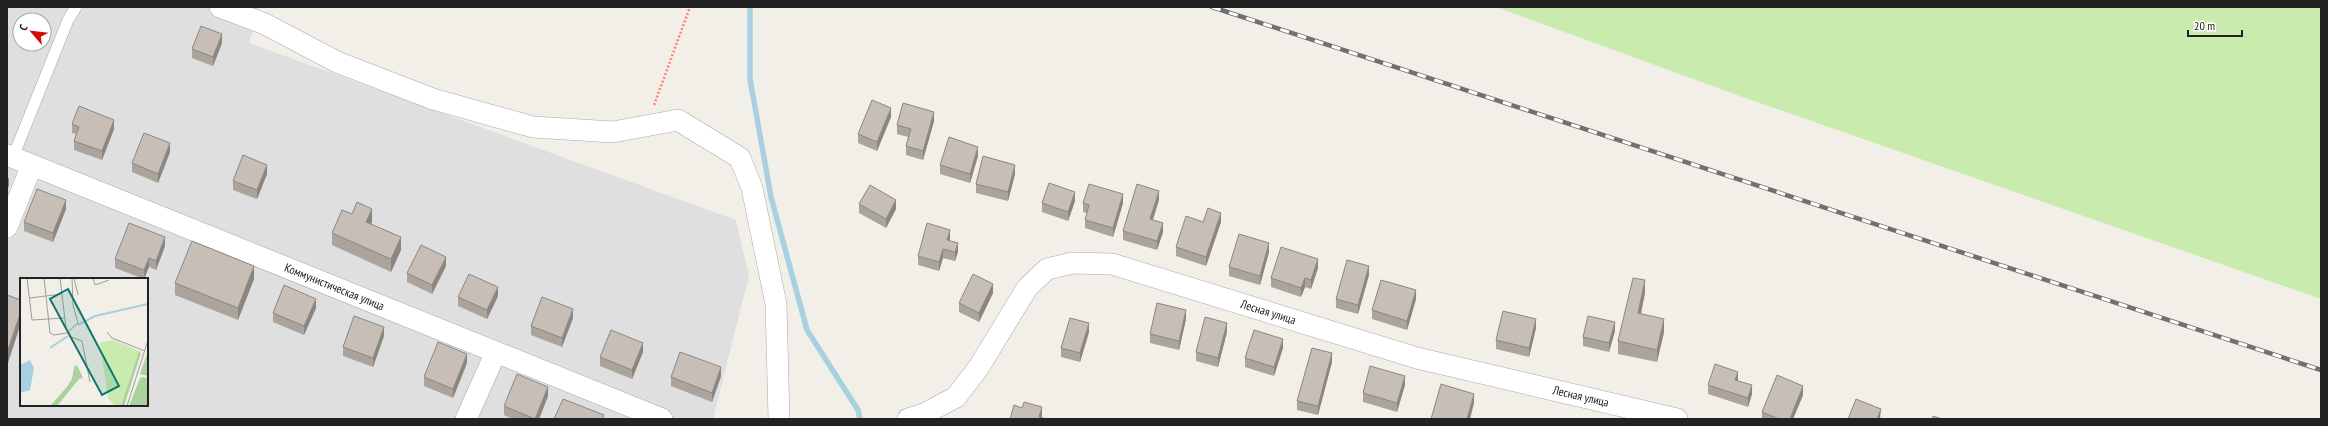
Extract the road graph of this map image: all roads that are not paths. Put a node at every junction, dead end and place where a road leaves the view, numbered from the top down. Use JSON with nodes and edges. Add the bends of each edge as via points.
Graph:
{"nodes":[{"id":1,"x":76,"y":7,"type":"edge"},
{"id":2,"x":220,"y":7,"type":"edge"},
{"id":3,"x":17,"y":159,"type":"edge"},
{"id":4,"x":7,"y":227,"type":"edge"},
{"id":5,"x":496,"y":352,"type":"junction"},
{"id":6,"x":916,"y":416,"type":"edge"},
{"id":7,"x":466,"y":419,"type":"edge"},
{"id":8,"x":662,"y":419,"type":"edge"},
{"id":9,"x":779,"y":419,"type":"edge"},
{"id":10,"x":1677,"y":419,"type":"edge"}],
"edges":[{"from":1,"to":3,"type":"lane","via":[[68,20]]},
{"from":2,"to":9,"type":"street","via":[[265,24],[337,62],[433,100],[533,127],[613,132],[678,120],[740,158],[752,188],[776,304]]},
{"from":3,"to":4,"type":"street"},
{"from":3,"to":5,"type":"street","name":"Коммунистическая улица"},
{"from":5,"to":7,"type":"street"},
{"from":5,"to":8,"type":"street","name":"Коммунистическая улица"},
{"from":6,"to":10,"type":"street","name":"Лесная улица","via":[[956,397],[979,366],[1027,288],[1047,269],[1072,263],[1112,264],[1417,358]]}]}
